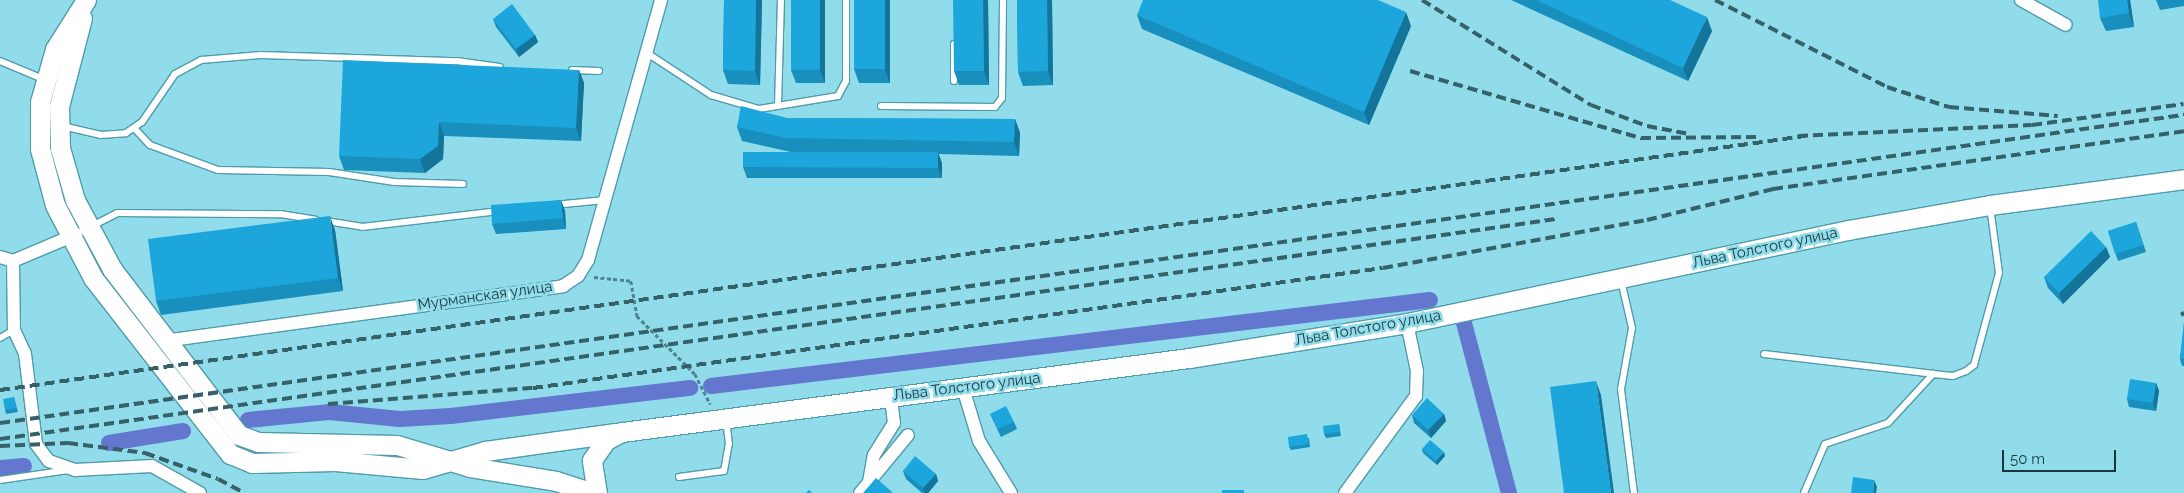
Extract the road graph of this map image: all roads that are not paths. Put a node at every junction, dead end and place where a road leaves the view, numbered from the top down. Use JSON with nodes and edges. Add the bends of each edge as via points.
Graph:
{"nodes":[{"id":1,"x":661,"y":0,"type":"edge"},
{"id":2,"x":781,"y":0,"type":"edge"},
{"id":3,"x":846,"y":0,"type":"edge"},
{"id":4,"x":1003,"y":0,"type":"edge"},
{"id":5,"x":2021,"y":0,"type":"edge"},
{"id":6,"x":86,"y":1,"type":"edge"},
{"id":7,"x":2066,"y":25,"type":"dead end"},
{"id":8,"x":954,"y":36,"type":"edge"},
{"id":9,"x":647,"y":52,"type":"junction"},
{"id":10,"x":0,"y":60,"type":"edge"},
{"id":11,"x":514,"y":68,"type":"edge"},
{"id":12,"x":561,"y":70,"type":"edge"},
{"id":13,"x":599,"y":71,"type":"dead end"},
{"id":14,"x":44,"y":79,"type":"junction"},
{"id":15,"x":954,"y":81,"type":"edge"},
{"id":16,"x":778,"y":106,"type":"junction"},
{"id":17,"x":881,"y":106,"type":"dead end"},
{"id":18,"x":58,"y":126,"type":"junction"},
{"id":19,"x":135,"y":129,"type":"junction"},
{"id":20,"x":2184,"y":179,"type":"edge"},
{"id":21,"x":463,"y":184,"type":"dead end"},
{"id":22,"x":605,"y":200,"type":"junction"},
{"id":23,"x":1990,"y":205,"type":"junction"},
{"id":24,"x":540,"y":206,"type":"edge"},
{"id":25,"x":510,"y":210,"type":"edge"},
{"id":26,"x":88,"y":229,"type":"junction"},
{"id":27,"x":70,"y":238,"type":"junction"},
{"id":28,"x":0,"y":257,"type":"edge"},
{"id":29,"x":13,"y":261,"type":"junction"},
{"id":30,"x":1621,"y":280,"type":"junction"},
{"id":31,"x":1407,"y":323,"type":"junction"},
{"id":32,"x":14,"y":330,"type":"junction"},
{"id":33,"x":0,"y":338,"type":"edge"},
{"id":34,"x":164,"y":341,"type":"junction"},
{"id":35,"x":1764,"y":354,"type":"dead end"},
{"id":36,"x":1933,"y":374,"type":"junction"},
{"id":37,"x":963,"y":388,"type":"junction"},
{"id":38,"x":891,"y":397,"type":"junction"},
{"id":39,"x":726,"y":419,"type":"junction"},
{"id":40,"x":622,"y":432,"type":"junction"},
{"id":41,"x":908,"y":435,"type":"dead end"},
{"id":42,"x":450,"y":462,"type":"junction"},
{"id":43,"x":74,"y":470,"type":"junction"},
{"id":44,"x":679,"y":477,"type":"dead end"},
{"id":45,"x":0,"y":480,"type":"edge"},
{"id":46,"x":869,"y":482,"type":"junction"},
{"id":47,"x":200,"y":493,"type":"edge"},
{"id":48,"x":596,"y":493,"type":"edge"},
{"id":49,"x":860,"y":493,"type":"edge"},
{"id":50,"x":1011,"y":493,"type":"edge"},
{"id":51,"x":1345,"y":493,"type":"edge"},
{"id":52,"x":1634,"y":493,"type":"edge"},
{"id":53,"x":1804,"y":493,"type":"edge"}],
"edges":[{"from":1,"to":9,"type":"street"},
{"from":2,"to":16,"type":"lane"},
{"from":3,"to":16,"type":"lane","via":[[846,81],[838,96]]},
{"from":4,"to":17,"type":"lane","via":[[1002,98],[995,107]]},
{"from":5,"to":7,"type":"street"},
{"from":6,"to":14,"type":"main road","via":[[56,50]]},
{"from":6,"to":18,"type":"main road","via":[[62,87]]},
{"from":8,"to":15,"type":"lane"},
{"from":9,"to":16,"type":"lane","via":[[711,95],[759,109]]},
{"from":9,"to":22,"type":"street"},
{"from":10,"to":14,"type":"lane"},
{"from":11,"to":19,"type":"lane","via":[[456,61],[261,54],[201,60],[175,74]]},
{"from":12,"to":13,"type":"lane"},
{"from":14,"to":27,"type":"main road","via":[[40,149],[55,205]]},
{"from":18,"to":19,"type":"lane","via":[[100,134]]},
{"from":18,"to":26,"type":"main road","via":[[64,167]]},
{"from":19,"to":21,"type":"lane","via":[[150,145],[218,170],[329,172],[394,182]]},
{"from":20,"to":23,"type":"main road","name":"Льва Толстого улица"},
{"from":22,"to":24,"type":"lane"},
{"from":22,"to":34,"type":"street","name":"Мурманская улица","via":[[588,260],[578,276],[563,286]]},
{"from":23,"to":30,"type":"main road","name":"Льва Толстого улица"},
{"from":23,"to":36,"type":"lane","via":[[1999,273],[1974,365],[1953,376]]},
{"from":25,"to":26,"type":"lane","via":[[362,227],[280,214],[117,213]]},
{"from":26,"to":27,"type":"street"},
{"from":26,"to":34,"type":"main road"},
{"from":27,"to":29,"type":"street"},
{"from":27,"to":42,"type":"main road","via":[[93,278],[178,392],[220,444],[240,460],[423,468]]},
{"from":28,"to":29,"type":"street"},
{"from":29,"to":32,"type":"street"},
{"from":30,"to":31,"type":"main road","name":"Льва Толстого улица"},
{"from":30,"to":52,"type":"lane","via":[[1632,328],[1621,389]]},
{"from":31,"to":37,"type":"main road","name":"Льва Толстого улица","via":[[1189,358]]},
{"from":31,"to":51,"type":"street","via":[[1417,371],[1416,396]]},
{"from":32,"to":33,"type":"lane"},
{"from":32,"to":43,"type":"street","via":[[25,354],[36,444],[49,461]]},
{"from":34,"to":42,"type":"main road","via":[[223,416],[249,441],[367,442],[420,449]]},
{"from":35,"to":36,"type":"lane"},
{"from":36,"to":53,"type":"lane","via":[[1888,423],[1825,444]]},
{"from":37,"to":38,"type":"main road","name":"Льва Толстого улица"},
{"from":37,"to":50,"type":"street","via":[[979,441]]},
{"from":38,"to":39,"type":"main road","name":"Льва Толстого улица"},
{"from":38,"to":46,"type":"street","via":[[894,423],[874,455]]},
{"from":39,"to":40,"type":"main road","name":"Льва Толстого улица"},
{"from":39,"to":44,"type":"lane","via":[[729,444],[724,470]]},
{"from":40,"to":42,"type":"main road","via":[[486,451]]},
{"from":40,"to":48,"type":"main road","name":"Льва Толстого улица","via":[[606,440],[592,460]]},
{"from":41,"to":46,"type":"street"},
{"from":42,"to":48,"type":"main road","via":[[556,481]]},
{"from":43,"to":45,"type":"lane"},
{"from":43,"to":47,"type":"street","via":[[152,466]]},
{"from":46,"to":49,"type":"street"}]}
